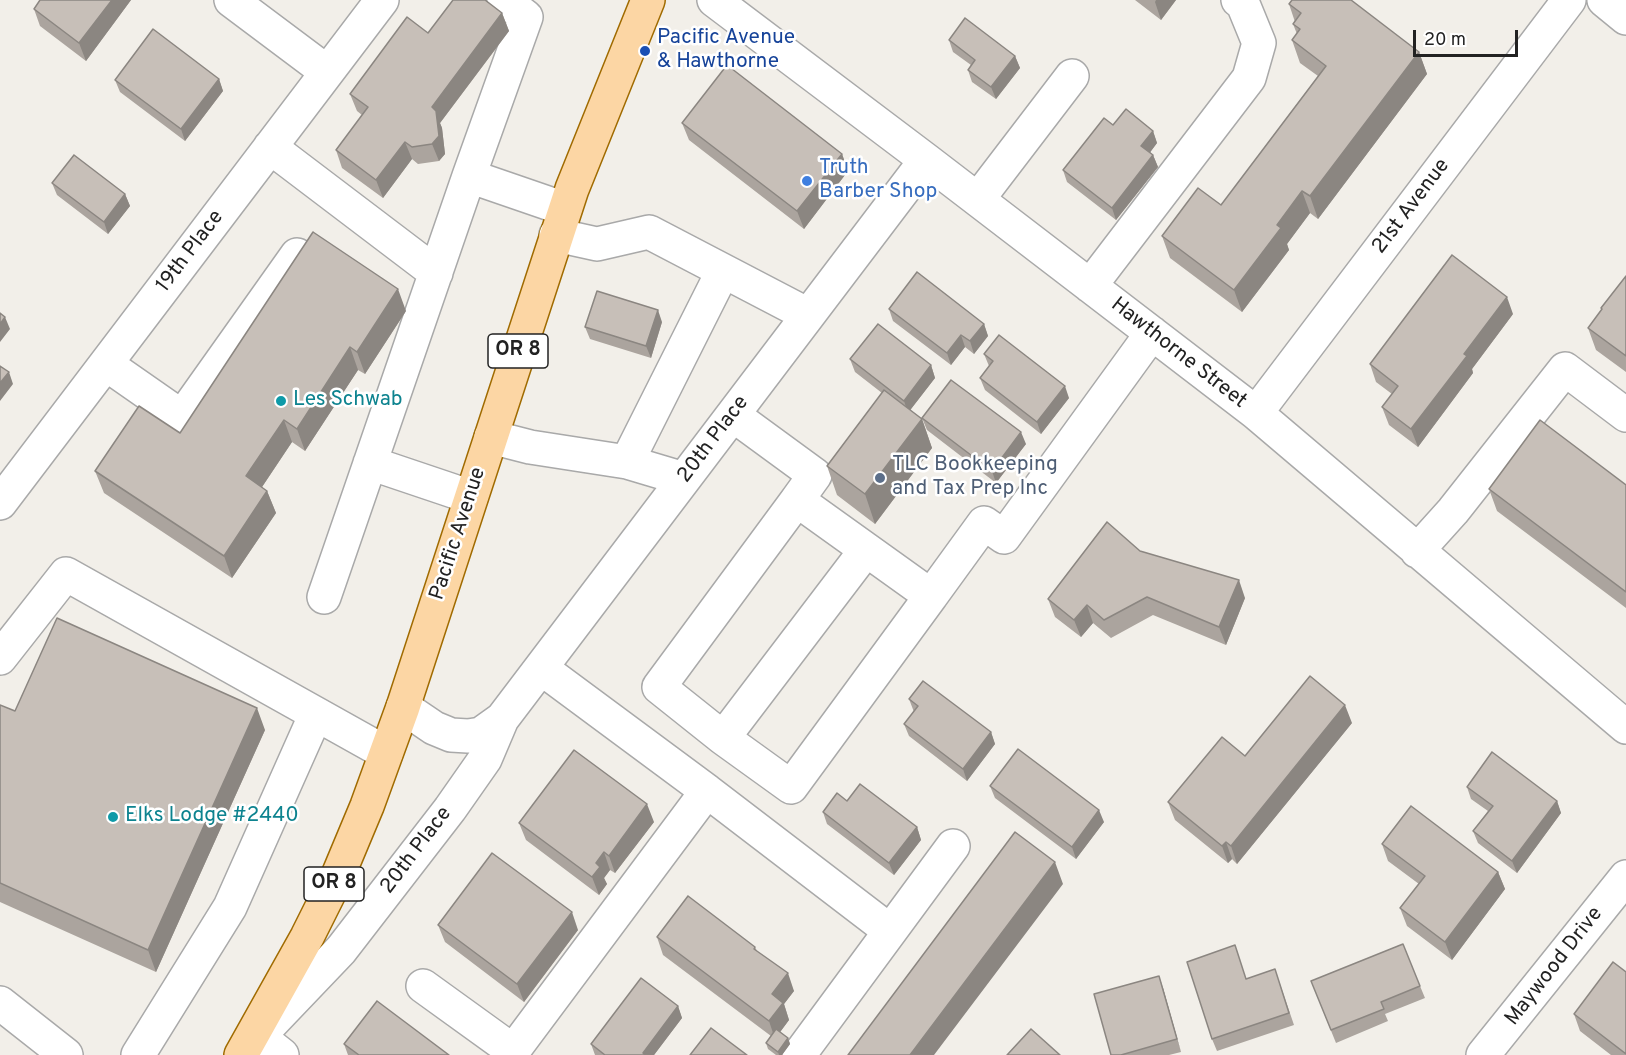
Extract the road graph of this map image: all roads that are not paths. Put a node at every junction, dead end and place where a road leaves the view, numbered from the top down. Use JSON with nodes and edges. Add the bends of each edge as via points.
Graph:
{"nodes":[{"id":1,"x":231,"y":0,"type":"edge"},
{"id":2,"x":382,"y":0,"type":"edge"},
{"id":3,"x":504,"y":0,"type":"edge"},
{"id":4,"x":648,"y":0,"type":"edge"},
{"id":5,"x":714,"y":0,"type":"edge"},
{"id":6,"x":1238,"y":0,"type":"edge"},
{"id":7,"x":1569,"y":0,"type":"edge"},
{"id":8,"x":1604,"y":0,"type":"edge"},
{"id":9,"x":1626,"y":18,"type":"edge"},
{"id":10,"x":327,"y":72,"type":"junction"},
{"id":11,"x":1072,"y":76,"type":"dead end"},
{"id":12,"x":270,"y":147,"type":"junction"},
{"id":13,"x":926,"y":160,"type":"junction"},
{"id":14,"x":469,"y":176,"type":"junction"},
{"id":15,"x":978,"y":199,"type":"junction"},
{"id":16,"x":561,"y":222,"type":"junction"},
{"id":17,"x":297,"y":255,"type":"edge"},
{"id":18,"x":723,"y":271,"type":"junction"},
{"id":19,"x":436,"y":273,"type":"junction"},
{"id":20,"x":1090,"y":286,"type":"junction"},
{"id":21,"x":808,"y":315,"type":"junction"},
{"id":22,"x":1152,"y":333,"type":"junction"},
{"id":23,"x":106,"y":364,"type":"junction"},
{"id":24,"x":1256,"y":413,"type":"junction"},
{"id":25,"x":733,"y":415,"type":"junction"},
{"id":26,"x":1626,"y":415,"type":"edge"},
{"id":27,"x":491,"y":437,"type":"junction"},
{"id":28,"x":627,"y":462,"type":"junction"},
{"id":29,"x":370,"y":463,"type":"junction"},
{"id":30,"x":684,"y":479,"type":"junction"},
{"id":31,"x":471,"y":497,"type":"junction"},
{"id":32,"x":797,"y":500,"type":"junction"},
{"id":33,"x":0,"y":503,"type":"edge"},
{"id":34,"x":866,"y":550,"type":"junction"},
{"id":35,"x":1418,"y":551,"type":"junction"},
{"id":36,"x":931,"y":596,"type":"junction"},
{"id":37,"x":324,"y":597,"type":"dead end"},
{"id":38,"x":0,"y":658,"type":"edge"},
{"id":39,"x":541,"y":668,"type":"junction"},
{"id":40,"x":404,"y":707,"type":"junction"},
{"id":41,"x":316,"y":714,"type":"junction"},
{"id":42,"x":502,"y":719,"type":"junction"},
{"id":43,"x":1626,"y":727,"type":"edge"},
{"id":44,"x":723,"y":738,"type":"junction"},
{"id":45,"x":386,"y":753,"type":"junction"},
{"id":46,"x":706,"y":791,"type":"junction"},
{"id":47,"x":953,"y":846,"type":"dead end"},
{"id":48,"x":1626,"y":877,"type":"edge"},
{"id":49,"x":890,"y":932,"type":"junction"},
{"id":50,"x":423,"y":986,"type":"dead end"},
{"id":51,"x":0,"y":1003,"type":"edge"},
{"id":52,"x":256,"y":1050,"type":"edge"},
{"id":53,"x":516,"y":1053,"type":"edge"},
{"id":54,"x":1486,"y":1054,"type":"edge"},
{"id":55,"x":66,"y":1055,"type":"edge"},
{"id":56,"x":138,"y":1055,"type":"edge"},
{"id":57,"x":799,"y":1055,"type":"edge"}],
"edges":[{"from":1,"to":10,"type":"street"},
{"from":2,"to":10,"type":"street","name":"19th Place"},
{"from":3,"to":14,"type":"street","via":[[526,17]]},
{"from":4,"to":16,"type":"main road","name":"Pacific Avenue","number":"OR 8"},
{"from":5,"to":13,"type":"street","name":"Hawthorne Street"},
{"from":6,"to":20,"type":"street","via":[[1244,4],[1259,43],[1249,78]]},
{"from":7,"to":24,"type":"street","name":"21st Avenue"},
{"from":8,"to":9,"type":"street"},
{"from":10,"to":12,"type":"street","name":"19th Place"},
{"from":11,"to":15,"type":"street"},
{"from":12,"to":19,"type":"street"},
{"from":12,"to":23,"type":"street","name":"19th Place"},
{"from":13,"to":15,"type":"street","name":"Hawthorne Street"},
{"from":13,"to":21,"type":"street","name":"20th Place"},
{"from":14,"to":16,"type":"street"},
{"from":14,"to":19,"type":"street"},
{"from":15,"to":20,"type":"street","name":"Hawthorne Street"},
{"from":16,"to":18,"type":"street","via":[[597,244],[649,232]]},
{"from":16,"to":27,"type":"main road","name":"Pacific Avenue","number":"OR 8"},
{"from":17,"to":23,"type":"street","via":[[182,417]]},
{"from":18,"to":21,"type":"street"},
{"from":18,"to":28,"type":"street"},
{"from":19,"to":29,"type":"street"},
{"from":20,"to":22,"type":"street","name":"Hawthorne Street"},
{"from":21,"to":25,"type":"street","name":"20th Place"},
{"from":22,"to":24,"type":"street","name":"Hawthorne Street"},
{"from":22,"to":36,"type":"street","via":[[1004,537],[984,523]]},
{"from":23,"to":33,"type":"street","name":"19th Place"},
{"from":24,"to":35,"type":"street","name":"Hawthorne Street"},
{"from":25,"to":30,"type":"street","name":"20th Place"},
{"from":25,"to":32,"type":"street","via":[[815,475]]},
{"from":26,"to":35,"type":"street","via":[[1565,369]]},
{"from":27,"to":28,"type":"street"},
{"from":27,"to":31,"type":"main road","name":"Pacific Avenue","number":"OR 8"},
{"from":28,"to":30,"type":"street"},
{"from":29,"to":31,"type":"street"},
{"from":29,"to":37,"type":"street"},
{"from":30,"to":39,"type":"street","name":"20th Place"},
{"from":31,"to":40,"type":"main road","name":"Pacific Avenue","number":"OR 8"},
{"from":32,"to":34,"type":"street"},
{"from":32,"to":44,"type":"street","via":[[659,687]]},
{"from":34,"to":36,"type":"street"},
{"from":34,"to":44,"type":"street"},
{"from":35,"to":43,"type":"street","name":"Hawthorne Street"},
{"from":36,"to":44,"type":"street","via":[[791,787]]},
{"from":38,"to":41,"type":"street","via":[[66,574]]},
{"from":39,"to":42,"type":"street","name":"20th Place"},
{"from":39,"to":46,"type":"street"},
{"from":40,"to":42,"type":"street","name":"20th Place","via":[[451,735],[481,734]]},
{"from":40,"to":45,"type":"main road","name":"Pacific Avenue","number":"OR 8"},
{"from":41,"to":45,"type":"street"},
{"from":41,"to":56,"type":"street","via":[[230,907]]},
{"from":42,"to":52,"type":"street","name":"20th Place","via":[[485,759],[443,818],[341,950]]},
{"from":45,"to":52,"type":"main road","name":"Pacific Avenue","number":"OR 8","via":[[339,873]]},
{"from":46,"to":49,"type":"street"},
{"from":46,"to":53,"type":"street"},
{"from":47,"to":49,"type":"street"},
{"from":48,"to":54,"type":"street","name":"Maywood Drive"},
{"from":49,"to":57,"type":"street"},
{"from":50,"to":53,"type":"street"},
{"from":51,"to":55,"type":"street"}]}
